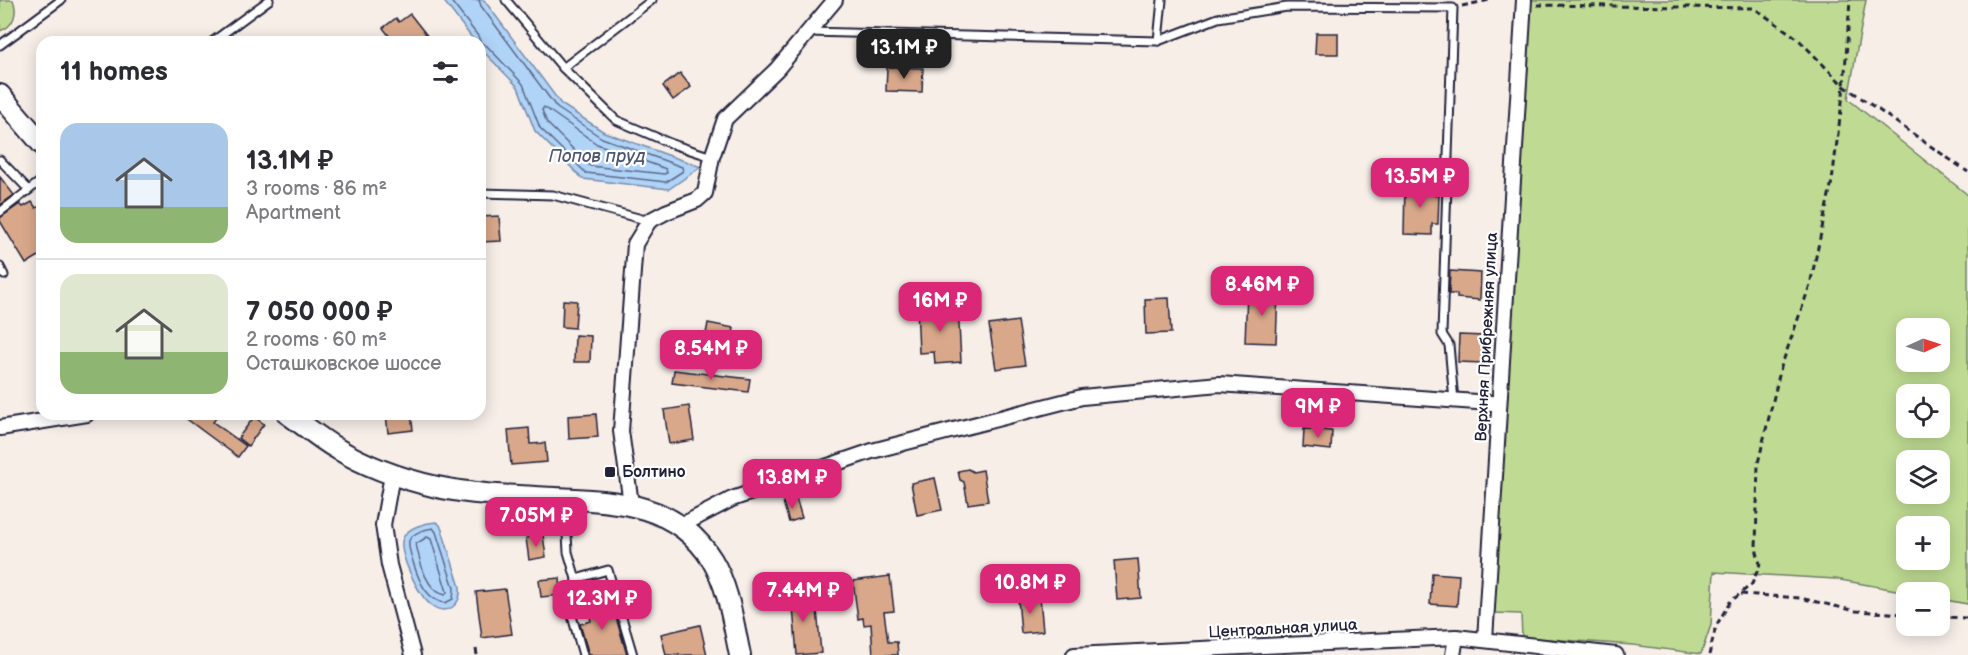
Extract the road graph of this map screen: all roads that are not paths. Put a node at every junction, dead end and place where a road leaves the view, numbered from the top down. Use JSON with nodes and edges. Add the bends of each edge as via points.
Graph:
{"nodes":[{"id":1,"x":61,"y":0,"type":"edge"},
{"id":2,"x":269,"y":0,"type":"edge"},
{"id":3,"x":506,"y":0,"type":"edge"},
{"id":4,"x":652,"y":0,"type":"edge"},
{"id":5,"x":835,"y":0,"type":"edge"},
{"id":6,"x":1162,"y":0,"type":"edge"},
{"id":7,"x":1524,"y":2,"type":"edge"},
{"id":8,"x":807,"y":32,"type":"junction"},
{"id":9,"x":220,"y":36,"type":"edge"},
{"id":10,"x":1158,"y":41,"type":"junction"},
{"id":11,"x":0,"y":45,"type":"edge"},
{"id":12,"x":563,"y":68,"type":"junction"},
{"id":13,"x":2,"y":103,"type":"edge"},
{"id":14,"x":36,"y":138,"type":"edge"},
{"id":15,"x":712,"y":157,"type":"junction"},
{"id":16,"x":0,"y":160,"type":"edge"},
{"id":17,"x":36,"y":186,"type":"edge"},
{"id":18,"x":29,"y":190,"type":"junction"},
{"id":19,"x":486,"y":193,"type":"edge"},
{"id":20,"x":0,"y":212,"type":"edge"},
{"id":21,"x":650,"y":221,"type":"junction"},
{"id":22,"x":0,"y":267,"type":"edge"},
{"id":23,"x":4,"y":275,"type":"dead end"},
{"id":24,"x":1454,"y":401,"type":"junction"},
{"id":25,"x":1491,"y":403,"type":"dead end"},
{"id":26,"x":50,"y":420,"type":"edge"},
{"id":27,"x":296,"y":420,"type":"edge"},
{"id":28,"x":0,"y":428,"type":"edge"},
{"id":29,"x":392,"y":475,"type":"junction"},
{"id":30,"x":564,"y":498,"type":"junction"},
{"id":31,"x":632,"y":504,"type":"junction"},
{"id":32,"x":680,"y":526,"type":"junction"},
{"id":33,"x":576,"y":579,"type":"junction"},
{"id":34,"x":1456,"y":637,"type":"junction"},
{"id":35,"x":1485,"y":640,"type":"junction"},
{"id":36,"x":413,"y":655,"type":"edge"},
{"id":37,"x":583,"y":655,"type":"edge"},
{"id":38,"x":633,"y":655,"type":"edge"},
{"id":39,"x":740,"y":655,"type":"edge"},
{"id":40,"x":1074,"y":655,"type":"edge"},
{"id":41,"x":1453,"y":655,"type":"edge"},
{"id":42,"x":1616,"y":655,"type":"edge"}],
"edges":[{"from":1,"to":11,"type":"lane"},
{"from":2,"to":9,"type":"lane"},
{"from":3,"to":12,"type":"lane"},
{"from":4,"to":12,"type":"lane"},
{"from":5,"to":8,"type":"street"},
{"from":6,"to":10,"type":"lane"},
{"from":7,"to":35,"type":"street","name":"Верхняя Прибрежняя улица"},
{"from":8,"to":10,"type":"lane"},
{"from":8,"to":15,"type":"street","via":[[777,69],[725,119]]},
{"from":10,"to":24,"type":"lane","via":[[1218,18],[1287,7],[1453,8],[1442,334],[1449,345]]},
{"from":12,"to":15,"type":"lane","via":[[616,120]]},
{"from":13,"to":14,"type":"main road"},
{"from":15,"to":21,"type":"street","via":[[705,193]]},
{"from":16,"to":18,"type":"lane"},
{"from":17,"to":18,"type":"lane"},
{"from":18,"to":20,"type":"lane"},
{"from":19,"to":21,"type":"lane","via":[[553,195]]},
{"from":21,"to":31,"type":"street","via":[[635,244],[621,431]]},
{"from":22,"to":23,"type":"lane"},
{"from":24,"to":25,"type":"street"},
{"from":24,"to":32,"type":"street","via":[[1220,384],[1082,397],[872,451],[732,499]]},
{"from":26,"to":28,"type":"street"},
{"from":27,"to":29,"type":"main road","via":[[336,448]]},
{"from":29,"to":30,"type":"main road","via":[[439,488]]},
{"from":29,"to":36,"type":"street","via":[[383,525],[389,565]]},
{"from":30,"to":31,"type":"main road"},
{"from":30,"to":33,"type":"lane","via":[[568,552]]},
{"from":31,"to":32,"type":"main road"},
{"from":32,"to":39,"type":"main road","via":[[700,542],[722,580]]},
{"from":33,"to":37,"type":"lane","via":[[572,616]]},
{"from":33,"to":38,"type":"lane","via":[[608,570]]},
{"from":34,"to":35,"type":"street","name":"Центральная улица"},
{"from":34,"to":40,"type":"street","name":"Центральная улица"},
{"from":34,"to":41,"type":"street"},
{"from":35,"to":42,"type":"street","name":"Центральная улица"}]}
